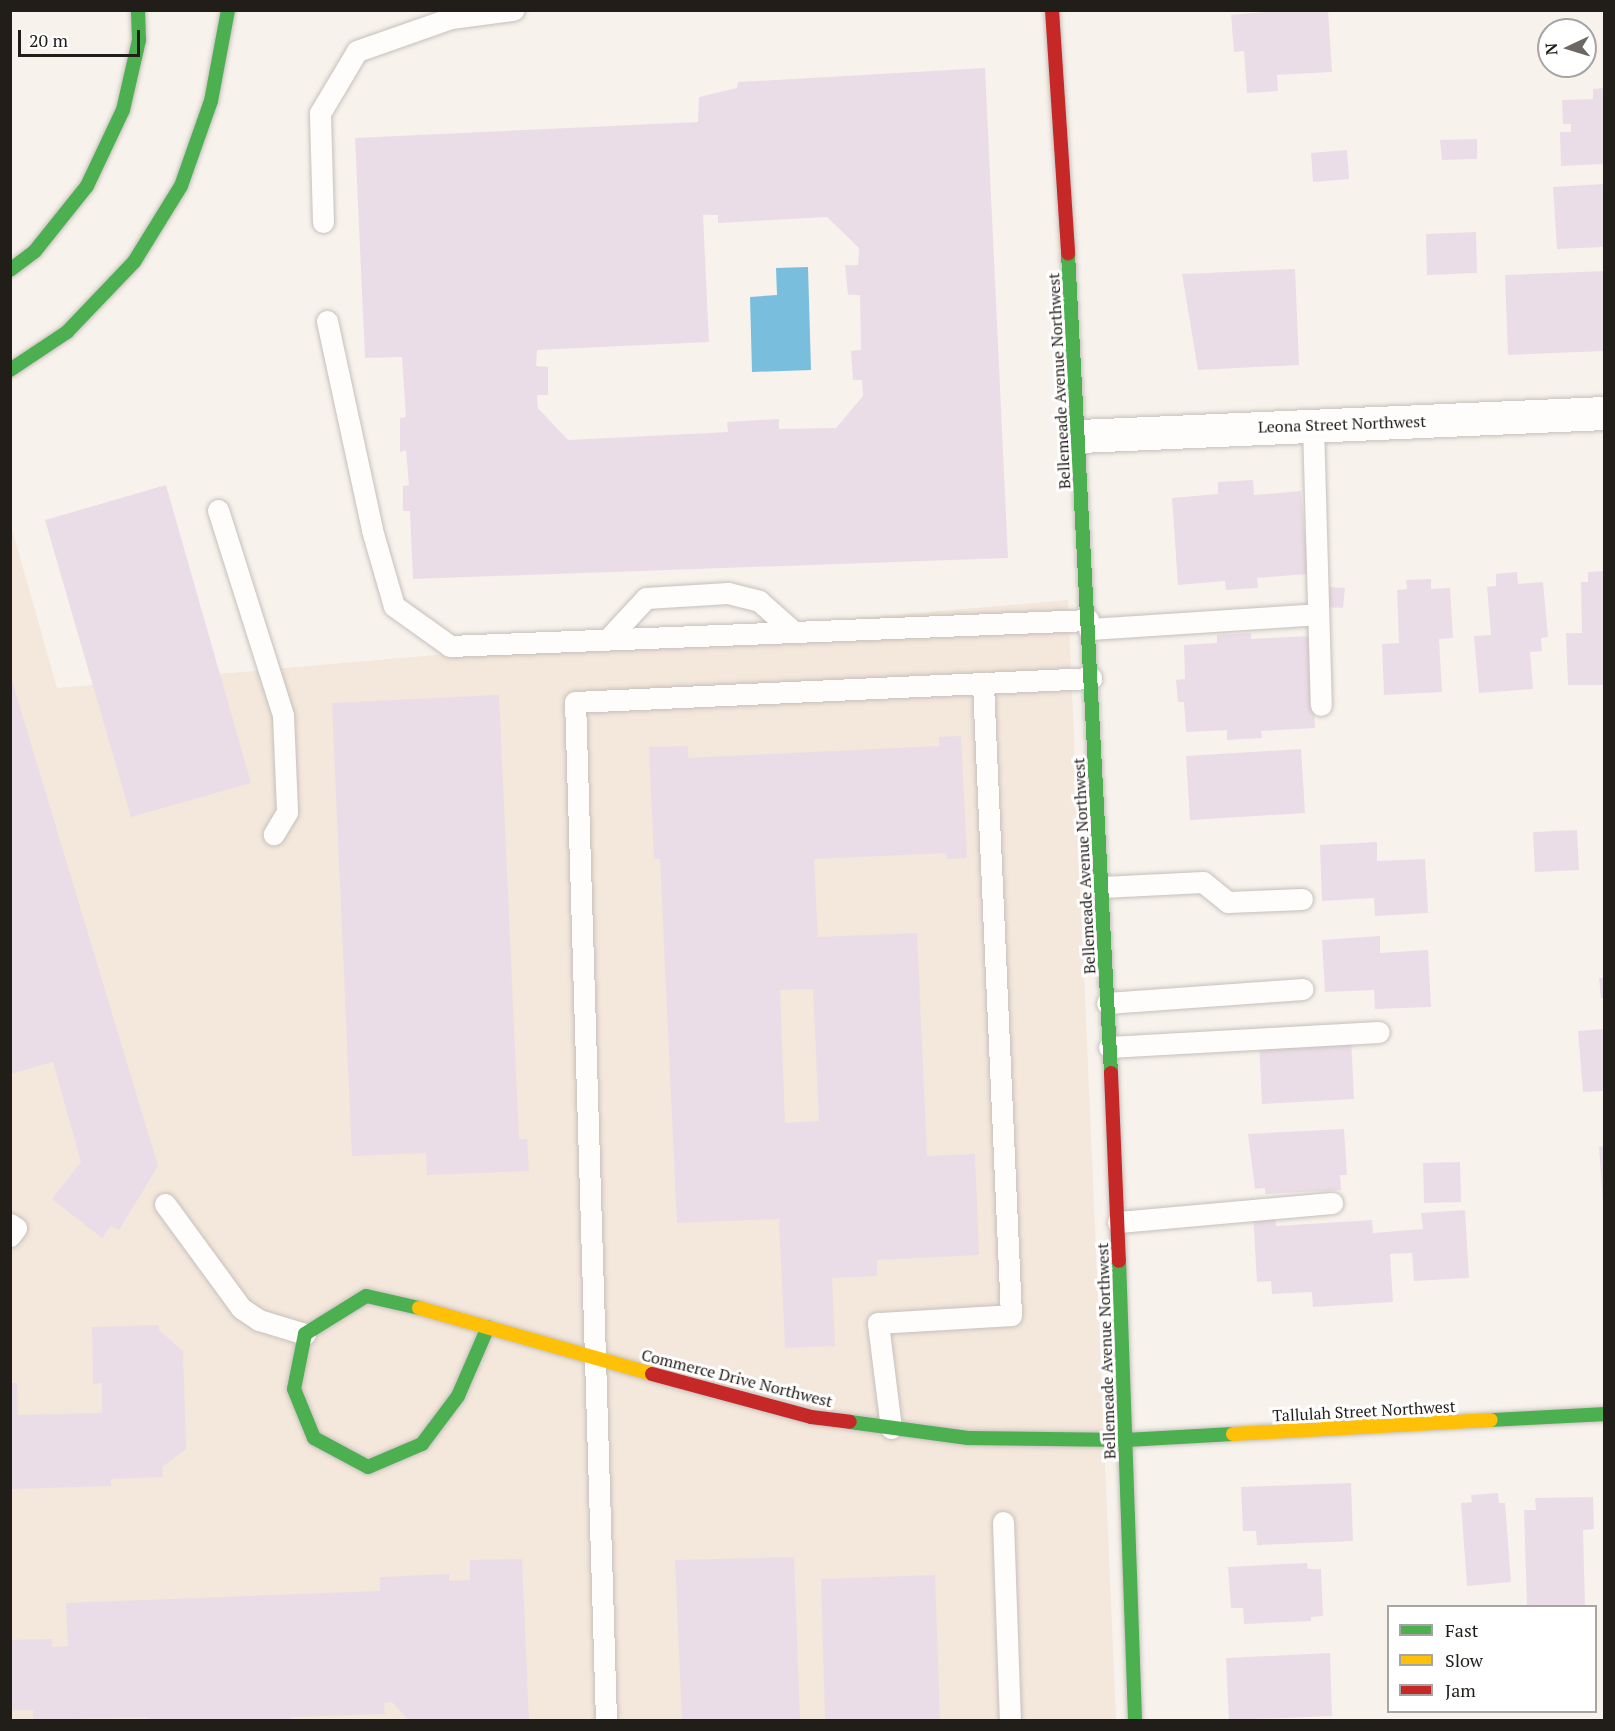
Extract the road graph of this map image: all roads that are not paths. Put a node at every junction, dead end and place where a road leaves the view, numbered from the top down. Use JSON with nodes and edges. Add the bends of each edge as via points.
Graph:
{"nodes":[{"id":1,"x":138,"y":10,"type":"edge"},
{"id":2,"x":228,"y":10,"type":"edge"},
{"id":3,"x":513,"y":10,"type":"edge"},
{"id":4,"x":1052,"y":10,"type":"edge"},
{"id":5,"x":323,"y":222,"type":"dead end"},
{"id":6,"x":10,"y":270,"type":"edge"},
{"id":7,"x":327,"y":321,"type":"dead end"},
{"id":8,"x":10,"y":370,"type":"edge"},
{"id":9,"x":1605,"y":413,"type":"edge"},
{"id":10,"x":1313,"y":425,"type":"junction"},
{"id":11,"x":1080,"y":436,"type":"junction"},
{"id":12,"x":218,"y":510,"type":"dead end"},
{"id":13,"x":1318,"y":614,"type":"junction"},
{"id":14,"x":1088,"y":624,"type":"junction"},
{"id":15,"x":794,"y":632,"type":"junction"},
{"id":16,"x":608,"y":639,"type":"junction"},
{"id":17,"x":1091,"y":678,"type":"junction"},
{"id":18,"x":983,"y":683,"type":"junction"},
{"id":19,"x":1322,"y":705,"type":"dead end"},
{"id":20,"x":274,"y":834,"type":"dead end"},
{"id":21,"x":1102,"y":887,"type":"junction"},
{"id":22,"x":1302,"y":899,"type":"dead end"},
{"id":23,"x":1303,"y":989,"type":"dead end"},
{"id":24,"x":1107,"y":1003,"type":"junction"},
{"id":25,"x":1379,"y":1032,"type":"dead end"},
{"id":26,"x":1109,"y":1047,"type":"junction"},
{"id":27,"x":1332,"y":1203,"type":"dead end"},
{"id":28,"x":165,"y":1204,"type":"dead end"},
{"id":29,"x":1118,"y":1222,"type":"junction"},
{"id":30,"x":10,"y":1224,"type":"edge"},
{"id":31,"x":10,"y":1236,"type":"edge"},
{"id":32,"x":488,"y":1327,"type":"junction"},
{"id":33,"x":305,"y":1334,"type":"junction"},
{"id":34,"x":597,"y":1359,"type":"junction"},
{"id":35,"x":1605,"y":1414,"type":"edge"},
{"id":36,"x":891,"y":1428,"type":"junction"},
{"id":37,"x":1126,"y":1440,"type":"junction"},
{"id":38,"x":1003,"y":1522,"type":"dead end"},
{"id":39,"x":606,"y":1720,"type":"edge"},
{"id":40,"x":1010,"y":1720,"type":"edge"},
{"id":41,"x":1135,"y":1720,"type":"edge"}],
"edges":[{"from":1,"to":6,"type":"main road","via":[[139,40],[123,110],[87,186],[35,251]]},
{"from":2,"to":8,"type":"main road","via":[[211,101],[181,186],[134,262],[67,332]]},
{"from":3,"to":5,"type":"lane","via":[[451,18],[357,51],[320,113]]},
{"from":4,"to":11,"type":"main road","name":"Bellemeade Avenue Northwest"},
{"from":7,"to":16,"type":"lane","via":[[372,530],[394,606],[450,646]]},
{"from":9,"to":10,"type":"street","name":"Leona Street Northwest"},
{"from":10,"to":11,"type":"street","name":"Leona Street Northwest"},
{"from":10,"to":13,"type":"lane"},
{"from":11,"to":14,"type":"main road","name":"Bellemeade Avenue Northwest"},
{"from":12,"to":20,"type":"lane","via":[[283,715],[287,812]]},
{"from":13,"to":14,"type":"lane"},
{"from":13,"to":19,"type":"lane"},
{"from":14,"to":15,"type":"lane"},
{"from":14,"to":17,"type":"main road","name":"Bellemeade Avenue Northwest"},
{"from":15,"to":16,"type":"lane"},
{"from":15,"to":16,"type":"lane","via":[[759,601],[728,593],[646,598]]},
{"from":17,"to":18,"type":"lane"},
{"from":17,"to":21,"type":"main road","name":"Bellemeade Avenue Northwest"},
{"from":18,"to":34,"type":"lane","via":[[574,702]]},
{"from":18,"to":36,"type":"lane","via":[[1011,1315],[878,1323]]},
{"from":21,"to":22,"type":"lane","via":[[1203,882],[1228,902]]},
{"from":21,"to":24,"type":"main road","name":"Bellemeade Avenue Northwest"},
{"from":23,"to":24,"type":"lane"},
{"from":24,"to":26,"type":"main road","name":"Bellemeade Avenue Northwest"},
{"from":25,"to":26,"type":"lane"},
{"from":26,"to":29,"type":"main road","name":"Bellemeade Avenue Northwest"},
{"from":27,"to":29,"type":"lane"},
{"from":28,"to":33,"type":"lane","via":[[241,1308],[259,1320]]},
{"from":29,"to":37,"type":"main road","name":"Bellemeade Avenue Northwest"},
{"from":30,"to":31,"type":"lane","via":[[16,1228]]},
{"from":32,"to":33,"type":"main road","name":"Commerce Drive Northwest","via":[[366,1296]]},
{"from":32,"to":33,"type":"main road","via":[[458,1396],[422,1444],[368,1467],[314,1438],[294,1389]]},
{"from":32,"to":34,"type":"main road","name":"Commerce Drive Northwest"},
{"from":34,"to":36,"type":"main road","name":"Commerce Drive Northwest","via":[[811,1417]]},
{"from":34,"to":39,"type":"lane"},
{"from":35,"to":37,"type":"main road","name":"Tallulah Street Northwest"},
{"from":36,"to":37,"type":"main road","name":"Commerce Drive Northwest","via":[[968,1438]]},
{"from":37,"to":41,"type":"main road","name":"Bellemeade Avenue Northwest"},
{"from":38,"to":40,"type":"lane"}]}
